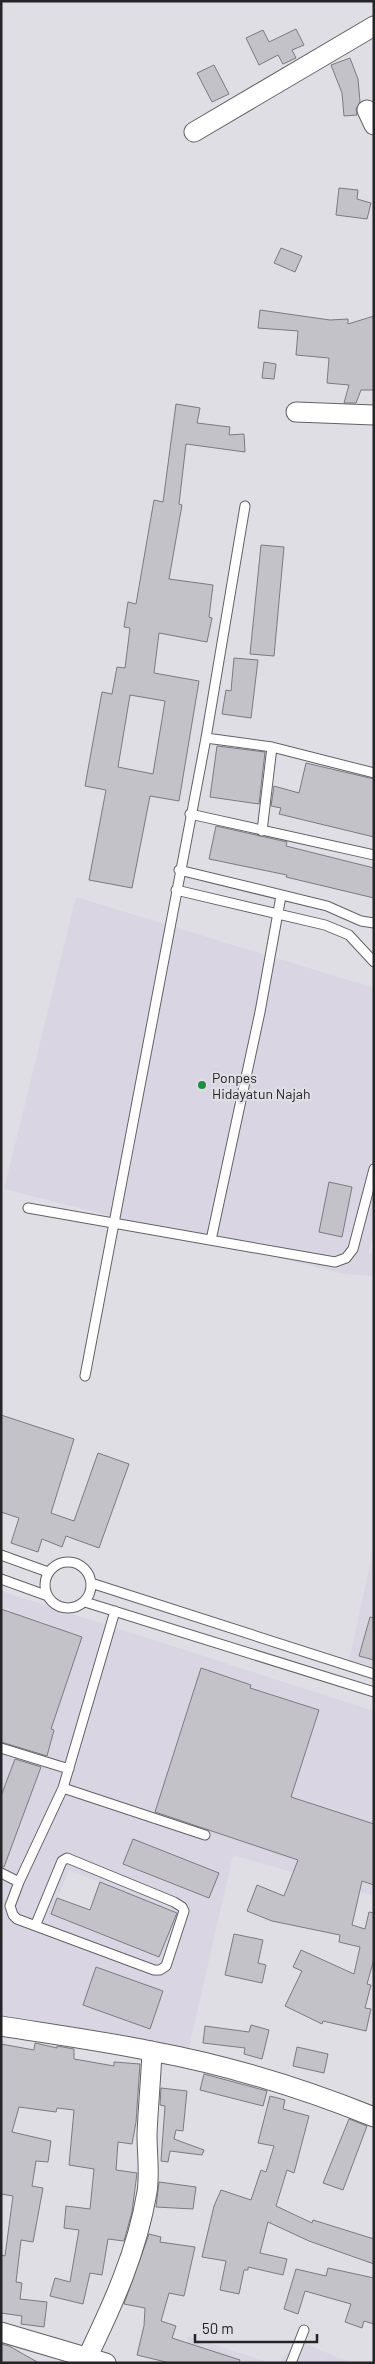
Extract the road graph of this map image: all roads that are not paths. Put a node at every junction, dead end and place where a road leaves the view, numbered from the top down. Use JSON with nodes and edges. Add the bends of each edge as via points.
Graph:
{"nodes":[{"id":1,"x":374,"y":26,"type":"edge"},
{"id":2,"x":194,"y":132,"type":"dead end"},
{"id":3,"x":296,"y":412,"type":"dead end"},
{"id":4,"x":374,"y":415,"type":"edge"},
{"id":5,"x":245,"y":506,"type":"dead end"},
{"id":6,"x":206,"y":738,"type":"junction"},
{"id":7,"x":272,"y":747,"type":"junction"},
{"id":8,"x":374,"y":773,"type":"edge"},
{"id":9,"x":190,"y":814,"type":"junction"},
{"id":10,"x":262,"y":831,"type":"junction"},
{"id":11,"x":374,"y":855,"type":"edge"},
{"id":12,"x":179,"y":870,"type":"junction"},
{"id":13,"x":176,"y":890,"type":"junction"},
{"id":14,"x":282,"y":896,"type":"junction"},
{"id":15,"x":278,"y":915,"type":"junction"},
{"id":16,"x":361,"y":921,"type":"junction"},
{"id":17,"x":374,"y":923,"type":"edge"},
{"id":18,"x":349,"y":935,"type":"junction"},
{"id":19,"x":374,"y":962,"type":"edge"},
{"id":20,"x":374,"y":1168,"type":"edge"},
{"id":21,"x":28,"y":1208,"type":"dead end"},
{"id":22,"x":116,"y":1224,"type":"junction"},
{"id":23,"x":211,"y":1240,"type":"junction"},
{"id":24,"x":85,"y":1376,"type":"dead end"},
{"id":25,"x":1,"y":1555,"type":"edge"},
{"id":26,"x":48,"y":1572,"type":"junction"},
{"id":27,"x":1,"y":1579,"type":"edge"},
{"id":28,"x":91,"y":1583,"type":"junction"},
{"id":29,"x":48,"y":1596,"type":"junction"},
{"id":30,"x":84,"y":1602,"type":"junction"},
{"id":31,"x":115,"y":1611,"type":"junction"},
{"id":32,"x":374,"y":1674,"type":"edge"},
{"id":33,"x":374,"y":1692,"type":"edge"},
{"id":34,"x":1,"y":1748,"type":"edge"},
{"id":35,"x":69,"y":1769,"type":"junction"},
{"id":36,"x":63,"y":1788,"type":"junction"},
{"id":37,"x":205,"y":1835,"type":"dead end"},
{"id":38,"x":1,"y":1873,"type":"edge"},
{"id":39,"x":20,"y":1882,"type":"junction"},
{"id":40,"x":36,"y":1924,"type":"junction"},
{"id":41,"x":1,"y":2026,"type":"edge"},
{"id":42,"x":152,"y":2051,"type":"junction"},
{"id":43,"x":374,"y":2117,"type":"edge"},
{"id":44,"x":304,"y":2330,"type":"dead end"},
{"id":45,"x":1,"y":2332,"type":"edge"},
{"id":46,"x":87,"y":2358,"type":"junction"},
{"id":47,"x":106,"y":2363,"type":"edge"},
{"id":48,"x":291,"y":2363,"type":"edge"}],
"edges":[{"from":1,"to":2,"type":"street"},
{"from":3,"to":4,"type":"street"},
{"from":5,"to":6,"type":"lane"},
{"from":6,"to":7,"type":"lane"},
{"from":6,"to":9,"type":"lane"},
{"from":7,"to":8,"type":"lane"},
{"from":7,"to":10,"type":"lane"},
{"from":9,"to":10,"type":"lane"},
{"from":9,"to":12,"type":"lane"},
{"from":10,"to":11,"type":"lane"},
{"from":12,"to":13,"type":"lane"},
{"from":12,"to":14,"type":"lane"},
{"from":13,"to":15,"type":"lane"},
{"from":13,"to":22,"type":"lane"},
{"from":14,"to":15,"type":"lane"},
{"from":14,"to":16,"type":"lane","via":[[327,906]]},
{"from":15,"to":18,"type":"lane","via":[[325,925]]},
{"from":15,"to":23,"type":"lane"},
{"from":16,"to":17,"type":"lane"},
{"from":16,"to":18,"type":"lane"},
{"from":18,"to":19,"type":"lane"},
{"from":20,"to":23,"type":"lane","via":[[353,1249],[346,1258],[336,1262]]},
{"from":21,"to":22,"type":"lane"},
{"from":22,"to":23,"type":"lane"},
{"from":22,"to":24,"type":"lane"},
{"from":25,"to":26,"type":"lane"},
{"from":26,"to":28,"type":"lane","via":[[61,1562],[77,1563],[89,1574]]},
{"from":26,"to":29,"type":"lane","via":[[45,1588]]},
{"from":27,"to":29,"type":"lane"},
{"from":28,"to":30,"type":"lane"},
{"from":28,"to":32,"type":"lane"},
{"from":29,"to":30,"type":"lane","via":[[61,1607],[70,1608]]},
{"from":30,"to":31,"type":"lane"},
{"from":31,"to":33,"type":"lane"},
{"from":31,"to":35,"type":"lane"},
{"from":34,"to":35,"type":"lane"},
{"from":35,"to":36,"type":"lane"},
{"from":36,"to":37,"type":"lane"},
{"from":36,"to":39,"type":"lane"},
{"from":38,"to":39,"type":"lane"},
{"from":39,"to":40,"type":"lane","via":[[10,1902],[11,1911],[18,1919]]},
{"from":40,"to":40,"type":"lane","via":[[62,1861],[67,1858],[174,1902],[184,1911],[166,1966],[157,1971]]},
{"from":41,"to":42,"type":"street"},
{"from":42,"to":43,"type":"street","via":[[258,2076]]},
{"from":42,"to":46,"type":"street","via":[[147,2137],[149,2163],[142,2218],[120,2289]]},
{"from":44,"to":48,"type":"lane"},
{"from":45,"to":46,"type":"street"},
{"from":46,"to":47,"type":"street"}]}
